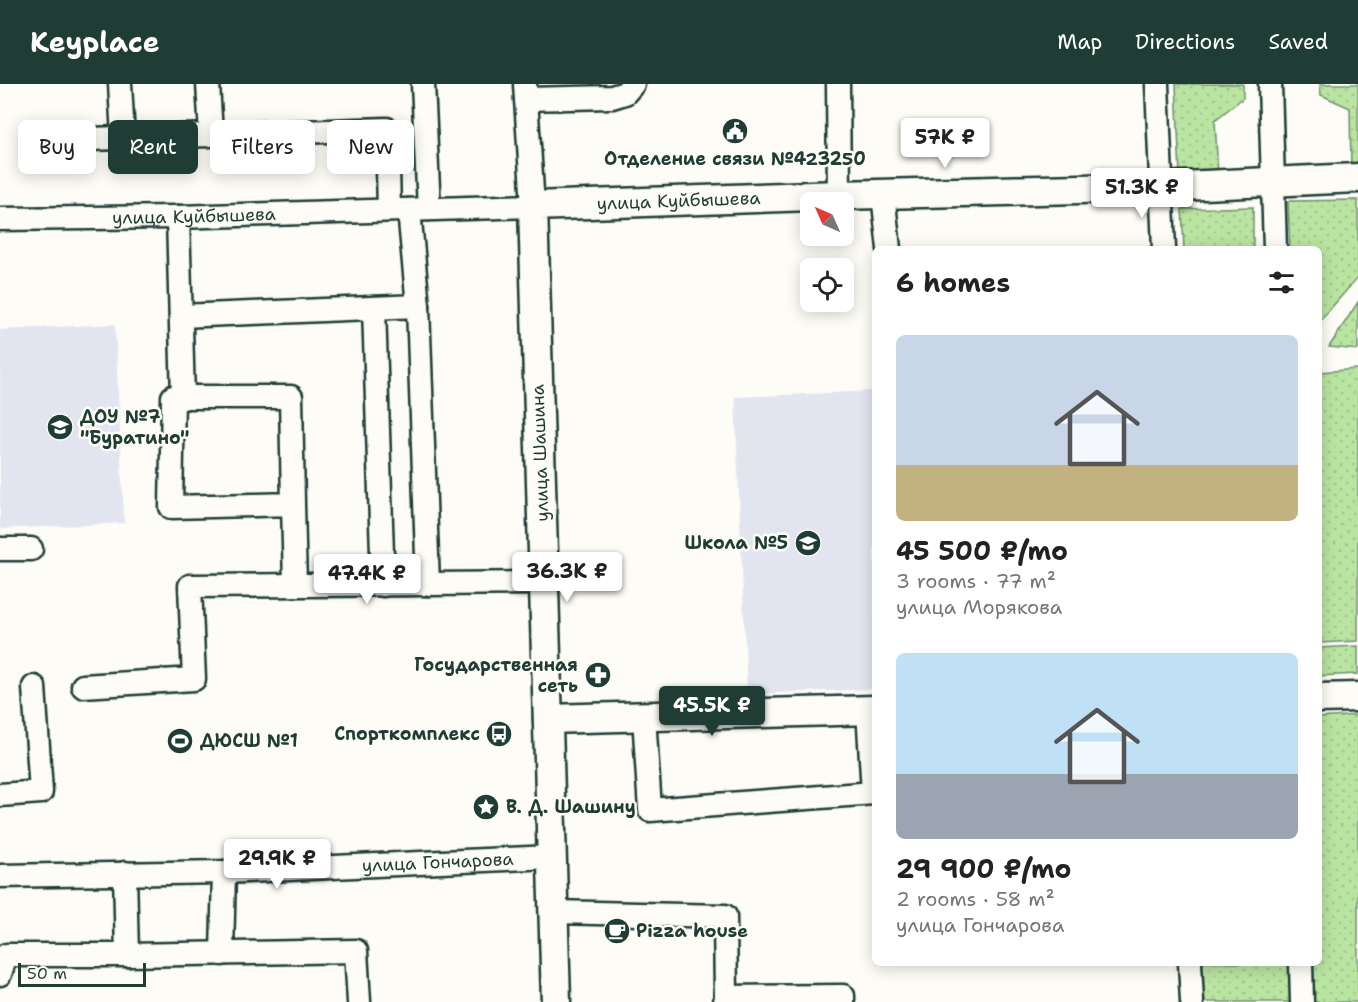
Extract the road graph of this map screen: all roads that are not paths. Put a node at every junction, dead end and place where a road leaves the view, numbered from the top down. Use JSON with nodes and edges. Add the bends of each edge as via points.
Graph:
{"nodes":[{"id":1,"x":120,"y":84,"type":"edge"},
{"id":2,"x":208,"y":84,"type":"edge"},
{"id":3,"x":423,"y":84,"type":"edge"},
{"id":4,"x":633,"y":84,"type":"edge"},
{"id":5,"x":838,"y":84,"type":"edge"},
{"id":6,"x":1157,"y":84,"type":"edge"},
{"id":7,"x":1270,"y":84,"type":"edge"},
{"id":8,"x":526,"y":92,"type":"edge"},
{"id":9,"x":122,"y":120,"type":"edge"},
{"id":10,"x":210,"y":120,"type":"edge"},
{"id":11,"x":315,"y":131,"type":"edge"},
{"id":12,"x":1358,"y":178,"type":"edge"},
{"id":13,"x":1272,"y":181,"type":"junction"},
{"id":14,"x":1161,"y":187,"type":"junction"},
{"id":15,"x":839,"y":192,"type":"edge"},
{"id":16,"x":883,"y":194,"type":"junction"},
{"id":17,"x":854,"y":195,"type":"edge"},
{"id":18,"x":800,"y":196,"type":"edge"},
{"id":19,"x":533,"y":206,"type":"junction"},
{"id":20,"x":409,"y":209,"type":"junction"},
{"id":21,"x":178,"y":217,"type":"junction"},
{"id":22,"x":0,"y":219,"type":"edge"},
{"id":23,"x":889,"y":246,"type":"edge"},
{"id":24,"x":1164,"y":246,"type":"edge"},
{"id":25,"x":1275,"y":246,"type":"edge"},
{"id":26,"x":418,"y":306,"type":"junction"},
{"id":27,"x":374,"y":308,"type":"junction"},
{"id":28,"x":181,"y":316,"type":"junction"},
{"id":29,"x":183,"y":398,"type":"junction"},
{"id":30,"x":293,"y":504,"type":"junction"},
{"id":31,"x":0,"y":549,"type":"edge"},
{"id":32,"x":31,"y":549,"type":"dead end"},
{"id":33,"x":543,"y":583,"type":"junction"},
{"id":34,"x":428,"y":584,"type":"junction"},
{"id":35,"x":295,"y":585,"type":"junction"},
{"id":36,"x":383,"y":585,"type":"junction"},
{"id":37,"x":83,"y":686,"type":"dead end"},
{"id":38,"x":34,"y":687,"type":"dead end"},
{"id":39,"x":1358,"y":697,"type":"edge"},
{"id":40,"x":1322,"y":698,"type":"edge"},
{"id":41,"x":872,"y":710,"type":"edge"},
{"id":42,"x":645,"y":716,"type":"junction"},
{"id":43,"x":548,"y":718,"type":"junction"},
{"id":44,"x":872,"y":793,"type":"edge"},
{"id":45,"x":0,"y":795,"type":"edge"},
{"id":46,"x":552,"y":857,"type":"junction"},
{"id":47,"x":224,"y":872,"type":"junction"},
{"id":48,"x":125,"y":873,"type":"junction"},
{"id":49,"x":0,"y":876,"type":"edge"},
{"id":50,"x":553,"y":912,"type":"junction"},
{"id":51,"x":222,"y":954,"type":"junction"},
{"id":52,"x":127,"y":955,"type":"junction"},
{"id":53,"x":1191,"y":966,"type":"edge"},
{"id":54,"x":1301,"y":966,"type":"edge"},
{"id":55,"x":0,"y":974,"type":"edge"},
{"id":56,"x":726,"y":999,"type":"edge"},
{"id":57,"x":359,"y":1002,"type":"edge"},
{"id":58,"x":556,"y":1002,"type":"edge"},
{"id":59,"x":843,"y":1002,"type":"edge"},
{"id":60,"x":1192,"y":1002,"type":"edge"},
{"id":61,"x":1302,"y":1002,"type":"edge"}],
"edges":[{"from":1,"to":9,"type":"street"},
{"from":2,"to":10,"type":"street"},
{"from":3,"to":20,"type":"street"},
{"from":4,"to":8,"type":"street","via":[[625,93],[612,97]]},
{"from":5,"to":15,"type":"street"},
{"from":6,"to":14,"type":"street"},
{"from":7,"to":13,"type":"street"},
{"from":8,"to":19,"type":"street","name":"улица Шашина"},
{"from":11,"to":20,"type":"street","via":[[387,129]]},
{"from":12,"to":13,"type":"main road","name":"улица Куйбышева"},
{"from":13,"to":14,"type":"main road","name":"улица Куйбышева"},
{"from":13,"to":25,"type":"street"},
{"from":14,"to":16,"type":"main road","name":"улица Куйбышева"},
{"from":14,"to":24,"type":"street"},
{"from":16,"to":17,"type":"main road","name":"улица Куйбышева"},
{"from":16,"to":23,"type":"street"},
{"from":18,"to":19,"type":"main road","name":"улица Куйбышева"},
{"from":19,"to":20,"type":"street","name":"улица Куйбышева"},
{"from":19,"to":33,"type":"main road","name":"улица Шашина"},
{"from":20,"to":21,"type":"street","name":"улица Куйбышева"},
{"from":20,"to":26,"type":"street"},
{"from":21,"to":22,"type":"street","name":"улица Куйбышева"},
{"from":21,"to":28,"type":"street"},
{"from":26,"to":27,"type":"street"},
{"from":26,"to":34,"type":"street"},
{"from":27,"to":28,"type":"street"},
{"from":27,"to":36,"type":"street"},
{"from":28,"to":29,"type":"street"},
{"from":29,"to":30,"type":"street","via":[[291,397]]},
{"from":29,"to":30,"type":"street","via":[[173,397],[171,507]]},
{"from":30,"to":35,"type":"street"},
{"from":31,"to":32,"type":"street"},
{"from":33,"to":34,"type":"street"},
{"from":33,"to":43,"type":"main road","name":"улица Шашина"},
{"from":34,"to":36,"type":"street"},
{"from":35,"to":36,"type":"street"},
{"from":35,"to":37,"type":"street","via":[[190,586],[194,679]]},
{"from":38,"to":45,"type":"street","via":[[41,792]]},
{"from":39,"to":40,"type":"main road"},
{"from":41,"to":42,"type":"main road"},
{"from":42,"to":43,"type":"main road"},
{"from":42,"to":44,"type":"street","via":[[650,810]]},
{"from":43,"to":46,"type":"main road","name":"улица Шашина"},
{"from":46,"to":47,"type":"street","name":"улица Гончарова"},
{"from":46,"to":50,"type":"main road","name":"улица Шашина"},
{"from":47,"to":48,"type":"street","name":"улица Гончарова"},
{"from":47,"to":51,"type":"street"},
{"from":48,"to":49,"type":"street","name":"улица Гончарова"},
{"from":48,"to":52,"type":"street"},
{"from":50,"to":56,"type":"street","via":[[725,916]]},
{"from":50,"to":58,"type":"main road","name":"улица Шашина"},
{"from":51,"to":52,"type":"street"},
{"from":51,"to":57,"type":"street","via":[[356,951]]},
{"from":52,"to":55,"type":"street","via":[[6,956]]},
{"from":53,"to":60,"type":"street"},
{"from":54,"to":61,"type":"street"},
{"from":56,"to":59,"type":"street","via":[[843,996]]}]}
